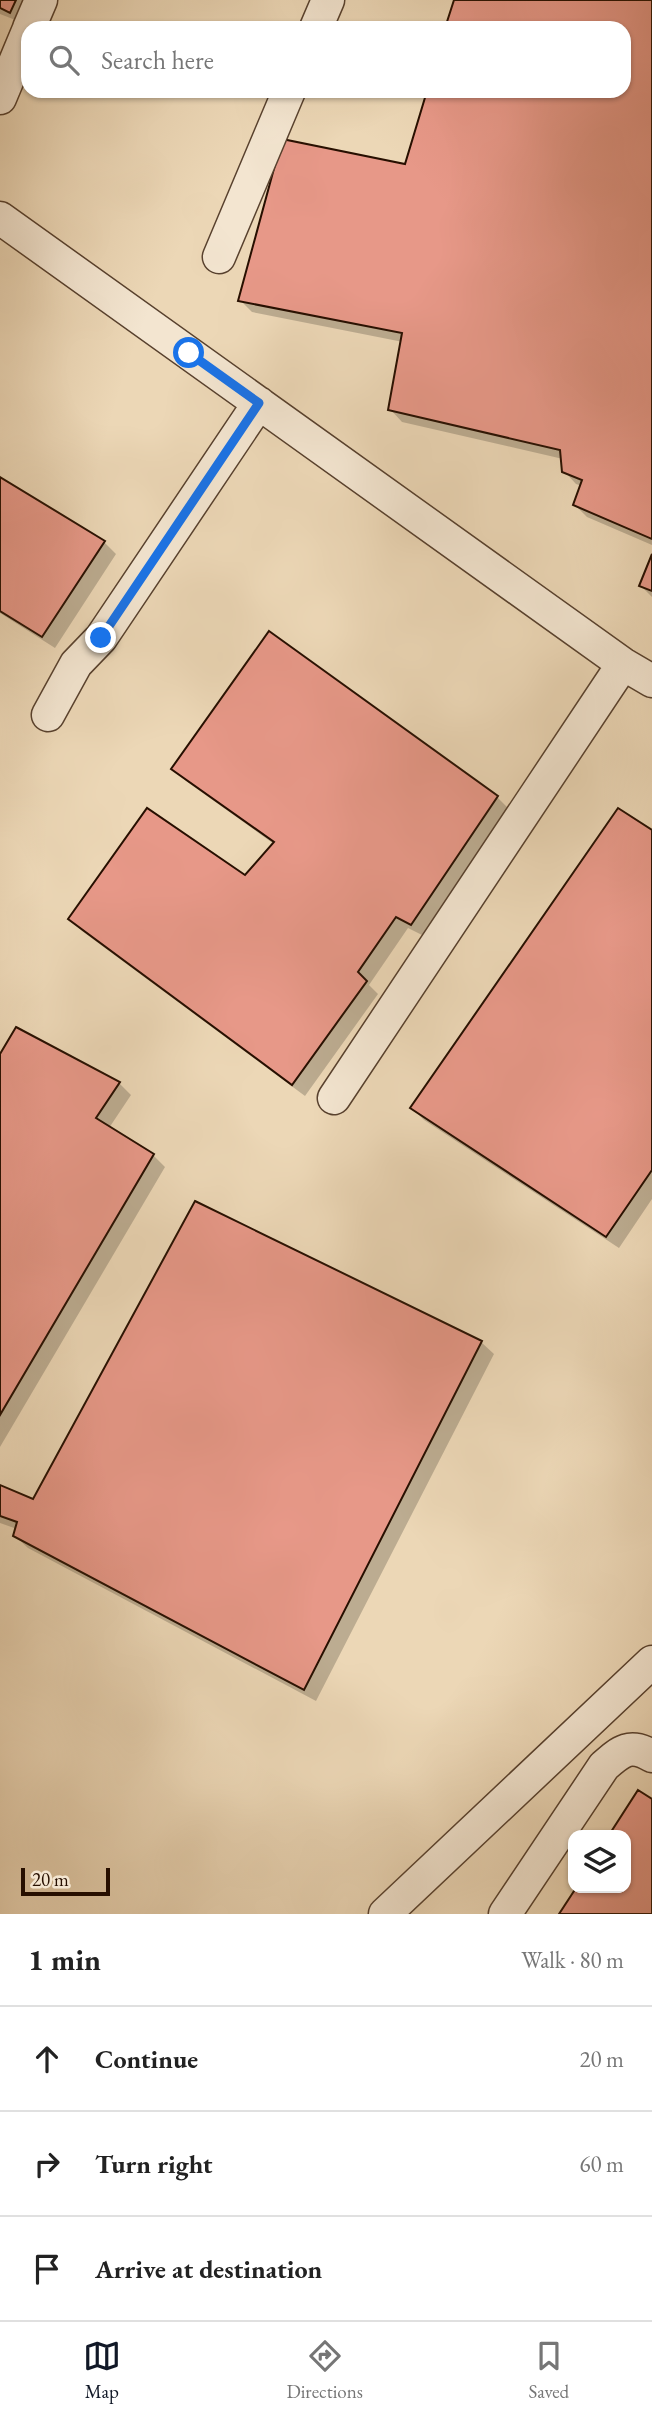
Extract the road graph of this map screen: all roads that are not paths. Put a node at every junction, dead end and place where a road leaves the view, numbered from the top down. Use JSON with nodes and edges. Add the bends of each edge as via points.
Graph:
{"nodes":[{"id":1,"x":41,"y":0,"type":"edge"},
{"id":2,"x":328,"y":0,"type":"edge"},
{"id":3,"x":32,"y":21,"type":"edge"},
{"id":4,"x":319,"y":21,"type":"edge"},
{"id":5,"x":21,"y":48,"type":"edge"},
{"id":6,"x":0,"y":98,"type":"edge"},
{"id":7,"x":286,"y":98,"type":"edge"},
{"id":8,"x":0,"y":218,"type":"edge"},
{"id":9,"x":219,"y":257,"type":"dead end"},
{"id":10,"x":259,"y":403,"type":"junction"},
{"id":11,"x":623,"y":664,"type":"junction"},
{"id":12,"x":652,"y":681,"type":"edge"},
{"id":13,"x":48,"y":715,"type":"dead end"},
{"id":14,"x":334,"y":1098,"type":"dead end"},
{"id":15,"x":652,"y":1662,"type":"edge"},
{"id":16,"x":652,"y":1756,"type":"edge"},
{"id":17,"x":385,"y":1914,"type":"edge"},
{"id":18,"x":505,"y":1914,"type":"edge"}],
"edges":[{"from":1,"to":3,"type":"street"},
{"from":2,"to":4,"type":"street"},
{"from":5,"to":6,"type":"street"},
{"from":7,"to":9,"type":"street"},
{"from":8,"to":10,"type":"street"},
{"from":10,"to":11,"type":"street"},
{"from":10,"to":13,"type":"street","via":[[101,638],[76,664]]},
{"from":11,"to":12,"type":"street"},
{"from":11,"to":14,"type":"street"},
{"from":15,"to":17,"type":"street"},
{"from":16,"to":18,"type":"street","via":[[639,1748],[621,1751],[604,1766]]}]}
